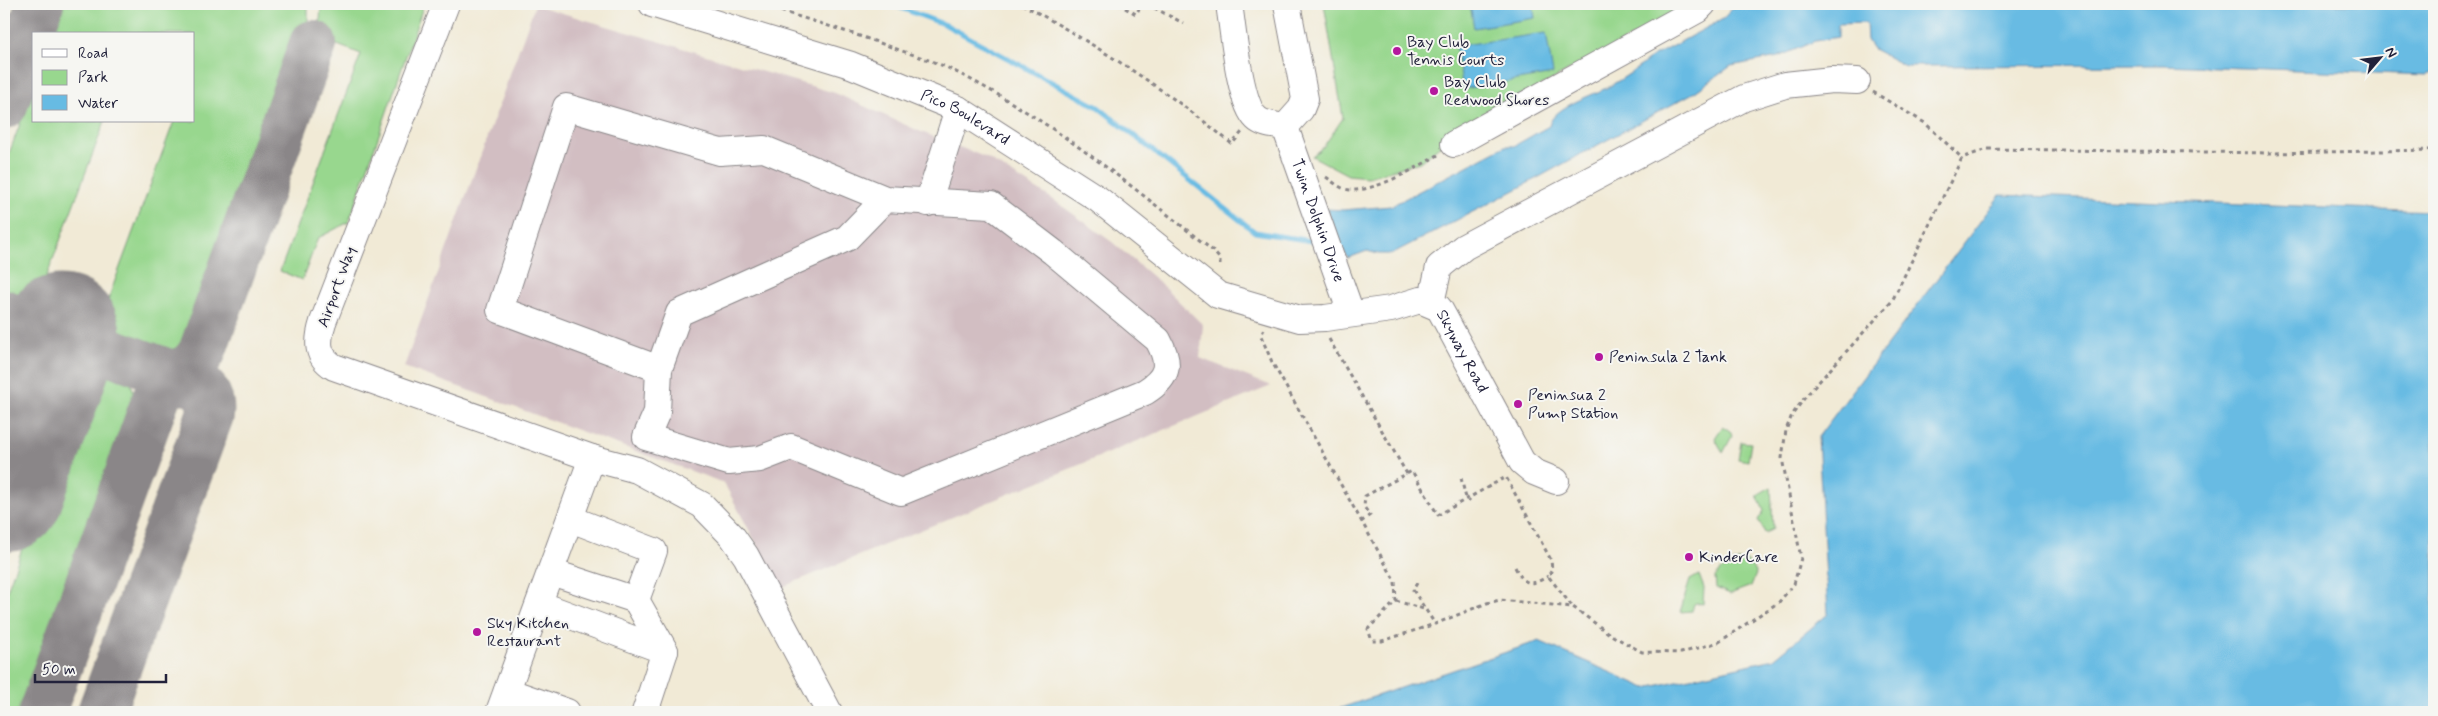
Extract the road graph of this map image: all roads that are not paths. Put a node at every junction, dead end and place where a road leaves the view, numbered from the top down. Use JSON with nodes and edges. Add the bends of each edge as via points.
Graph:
{"nodes":[{"id":1,"x":446,"y":4,"type":"edge"},
{"id":2,"x":652,"y":4,"type":"edge"},
{"id":3,"x":1230,"y":4,"type":"edge"},
{"id":4,"x":1287,"y":4,"type":"edge"},
{"id":5,"x":1702,"y":4,"type":"edge"},
{"id":6,"x":1856,"y":81,"type":"road end"},
{"id":7,"x":958,"y":109,"type":"junction"},
{"id":8,"x":1285,"y":127,"type":"junction"},
{"id":9,"x":1454,"y":144,"type":"road end"},
{"id":10,"x":885,"y":199,"type":"junction"},
{"id":11,"x":928,"y":203,"type":"junction"},
{"id":12,"x":1240,"y":301,"type":"joint"},
{"id":13,"x":1432,"y":303,"type":"junction"},
{"id":14,"x":1351,"y":313,"type":"junction"},
{"id":15,"x":659,"y":370,"type":"junction"},
{"id":16,"x":592,"y":458,"type":"junction"},
{"id":17,"x":1556,"y":481,"type":"dead end"},
{"id":18,"x":571,"y":519,"type":"junction"},
{"id":19,"x":552,"y":572,"type":"junction"},
{"id":20,"x":636,"y":600,"type":"junction"},
{"id":21,"x":539,"y":604,"type":"junction"},
{"id":22,"x":665,"y":651,"type":"junction"},
{"id":23,"x":503,"y":702,"type":"edge"},
{"id":24,"x":567,"y":712,"type":"edge"},
{"id":25,"x":645,"y":712,"type":"edge"},
{"id":26,"x":828,"y":712,"type":"edge"}],
"edges":[{"from":1,"to":16,"type":"street","name":"Airport Way","via":[[323,322],[318,338],[320,350],[325,361],[334,367]]},
{"from":2,"to":7,"type":"street","name":"Pico Boulevard","via":[[851,65]]},
{"from":3,"to":8,"type":"street","via":[[1248,107],[1263,123]]},
{"from":4,"to":8,"type":"street","via":[[1305,99],[1301,109]]},
{"from":5,"to":9,"type":"street","via":[[1697,10]]},
{"from":6,"to":13,"type":"street","via":[[1786,85],[1744,98],[1464,247],[1439,267]]},
{"from":7,"to":11,"type":"street"},
{"from":7,"to":12,"type":"street","name":"Pico Boulevard","via":[[1098,199],[1218,295]]},
{"from":8,"to":14,"type":"street","name":"Twin Dolphin Drive"},
{"from":10,"to":11,"type":"street"},
{"from":10,"to":15,"type":"street","via":[[848,238],[679,313]]},
{"from":10,"to":15,"type":"street","via":[[764,149],[720,152],[566,107],[500,310]]},
{"from":11,"to":15,"type":"street","via":[[991,205],[1053,252],[1158,340],[1166,355],[1166,372],[1158,384],[1146,392],[901,492],[791,447],[760,459],[729,462],[646,437],[657,412]]},
{"from":12,"to":14,"type":"street","name":"Skyway Road","via":[[1300,319]]},
{"from":13,"to":14,"type":"street","name":"Skyway Road","via":[[1420,300],[1391,309]]},
{"from":13,"to":17,"type":"street","name":"Skyway Road","via":[[1439,308],[1522,462],[1534,472]]},
{"from":16,"to":18,"type":"street"},
{"from":16,"to":26,"type":"street","name":"Airport Way","via":[[636,470],[683,494],[702,505],[727,530],[746,556]]},
{"from":18,"to":19,"type":"street"},
{"from":18,"to":20,"type":"street","via":[[654,551]]},
{"from":19,"to":20,"type":"street"},
{"from":19,"to":21,"type":"street"},
{"from":20,"to":22,"type":"street"},
{"from":21,"to":22,"type":"street"},
{"from":21,"to":23,"type":"street"},
{"from":22,"to":25,"type":"street"},
{"from":23,"to":24,"type":"street"}]}
